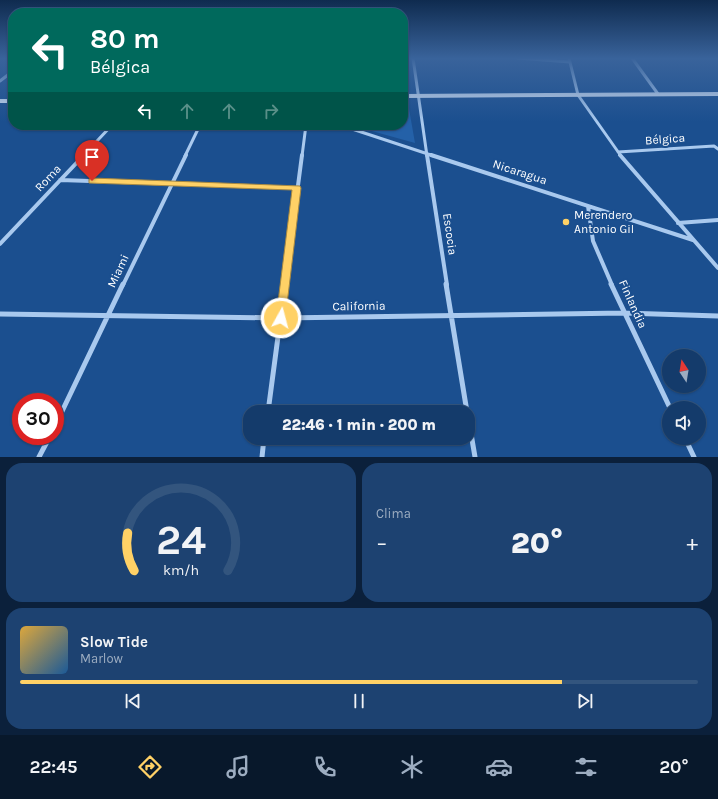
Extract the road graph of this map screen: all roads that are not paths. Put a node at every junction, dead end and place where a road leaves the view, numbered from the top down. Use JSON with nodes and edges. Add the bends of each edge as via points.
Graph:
{"nodes":[{"id":1,"x":416,"y":79,"type":"edge"},
{"id":2,"x":574,"y":79,"type":"edge"},
{"id":3,"x":647,"y":79,"type":"edge"},
{"id":4,"x":578,"y":94,"type":"junction"},
{"id":5,"x":658,"y":94,"type":"junction"},
{"id":6,"x":718,"y":94,"type":"edge"},
{"id":7,"x":408,"y":96,"type":"edge"},
{"id":8,"x":418,"y":96,"type":"junction"},
{"id":9,"x":107,"y":130,"type":"edge"},
{"id":10,"x":198,"y":130,"type":"edge"},
{"id":11,"x":305,"y":130,"type":"edge"},
{"id":12,"x":355,"y":130,"type":"edge"},
{"id":13,"x":718,"y":149,"type":"edge"},
{"id":14,"x":618,"y":152,"type":"junction"},
{"id":15,"x":427,"y":154,"type":"junction"},
{"id":16,"x":60,"y":180,"type":"junction"},
{"id":17,"x":171,"y":184,"type":"junction"},
{"id":18,"x":297,"y":188,"type":"junction"},
{"id":19,"x":588,"y":206,"type":"junction"},
{"id":20,"x":718,"y":220,"type":"edge"},
{"id":21,"x":678,"y":223,"type":"junction"},
{"id":22,"x":693,"y":240,"type":"junction"},
{"id":23,"x":0,"y":244,"type":"edge"},
{"id":24,"x":718,"y":268,"type":"edge"},
{"id":25,"x":624,"y":313,"type":"junction"},
{"id":26,"x":0,"y":314,"type":"edge"},
{"id":27,"x":451,"y":315,"type":"junction"},
{"id":28,"x":109,"y":316,"type":"junction"},
{"id":29,"x":718,"y":316,"type":"edge"},
{"id":30,"x":281,"y":318,"type":"junction"},
{"id":31,"x":667,"y":401,"type":"edge"},
{"id":32,"x":269,"y":405,"type":"edge"},
{"id":33,"x":466,"y":405,"type":"edge"},
{"id":34,"x":64,"y":408,"type":"edge"},
{"id":35,"x":45,"y":445,"type":"edge"},
{"id":36,"x":263,"y":445,"type":"edge"},
{"id":37,"x":473,"y":445,"type":"edge"},
{"id":38,"x":688,"y":445,"type":"edge"},
{"id":39,"x":39,"y":457,"type":"edge"},
{"id":40,"x":262,"y":457,"type":"edge"},
{"id":41,"x":475,"y":457,"type":"edge"},
{"id":42,"x":694,"y":457,"type":"edge"}],
"edges":[{"from":1,"to":8,"type":"street","name":"Escocia"},
{"from":2,"to":4,"type":"street"},
{"from":3,"to":5,"type":"street"},
{"from":4,"to":5,"type":"street"},
{"from":4,"to":8,"type":"street"},
{"from":4,"to":14,"type":"street"},
{"from":5,"to":6,"type":"street"},
{"from":7,"to":8,"type":"street"},
{"from":8,"to":15,"type":"street","name":"Escocia"},
{"from":9,"to":16,"type":"street","name":"Roma"},
{"from":10,"to":17,"type":"street","name":"Miami"},
{"from":11,"to":18,"type":"street"},
{"from":12,"to":15,"type":"street","name":"Nicaragua"},
{"from":13,"to":14,"type":"street","name":"Bélgica","via":[[714,146]]},
{"from":14,"to":21,"type":"street"},
{"from":15,"to":19,"type":"street","name":"Nicaragua"},
{"from":15,"to":27,"type":"street","name":"Escocia"},
{"from":16,"to":17,"type":"street"},
{"from":16,"to":23,"type":"street","name":"Roma"},
{"from":17,"to":18,"type":"street"},
{"from":17,"to":28,"type":"street","name":"Miami"},
{"from":18,"to":30,"type":"street"},
{"from":19,"to":22,"type":"street","name":"Nicaragua"},
{"from":19,"to":25,"type":"street","name":"Finlandia","via":[[593,241]]},
{"from":20,"to":21,"type":"street"},
{"from":21,"to":22,"type":"street"},
{"from":22,"to":24,"type":"street"},
{"from":25,"to":27,"type":"street","name":"California"},
{"from":25,"to":29,"type":"street","name":"California"},
{"from":25,"to":31,"type":"street","name":"Finlandia"},
{"from":26,"to":28,"type":"street","name":"California"},
{"from":27,"to":30,"type":"street","name":"California"},
{"from":27,"to":33,"type":"street","name":"Escocia"},
{"from":28,"to":30,"type":"street","name":"California"},
{"from":28,"to":34,"type":"street","name":"Miami"},
{"from":30,"to":32,"type":"street"},
{"from":35,"to":39,"type":"street"},
{"from":36,"to":40,"type":"street"},
{"from":37,"to":41,"type":"street"},
{"from":38,"to":42,"type":"street"}]}
